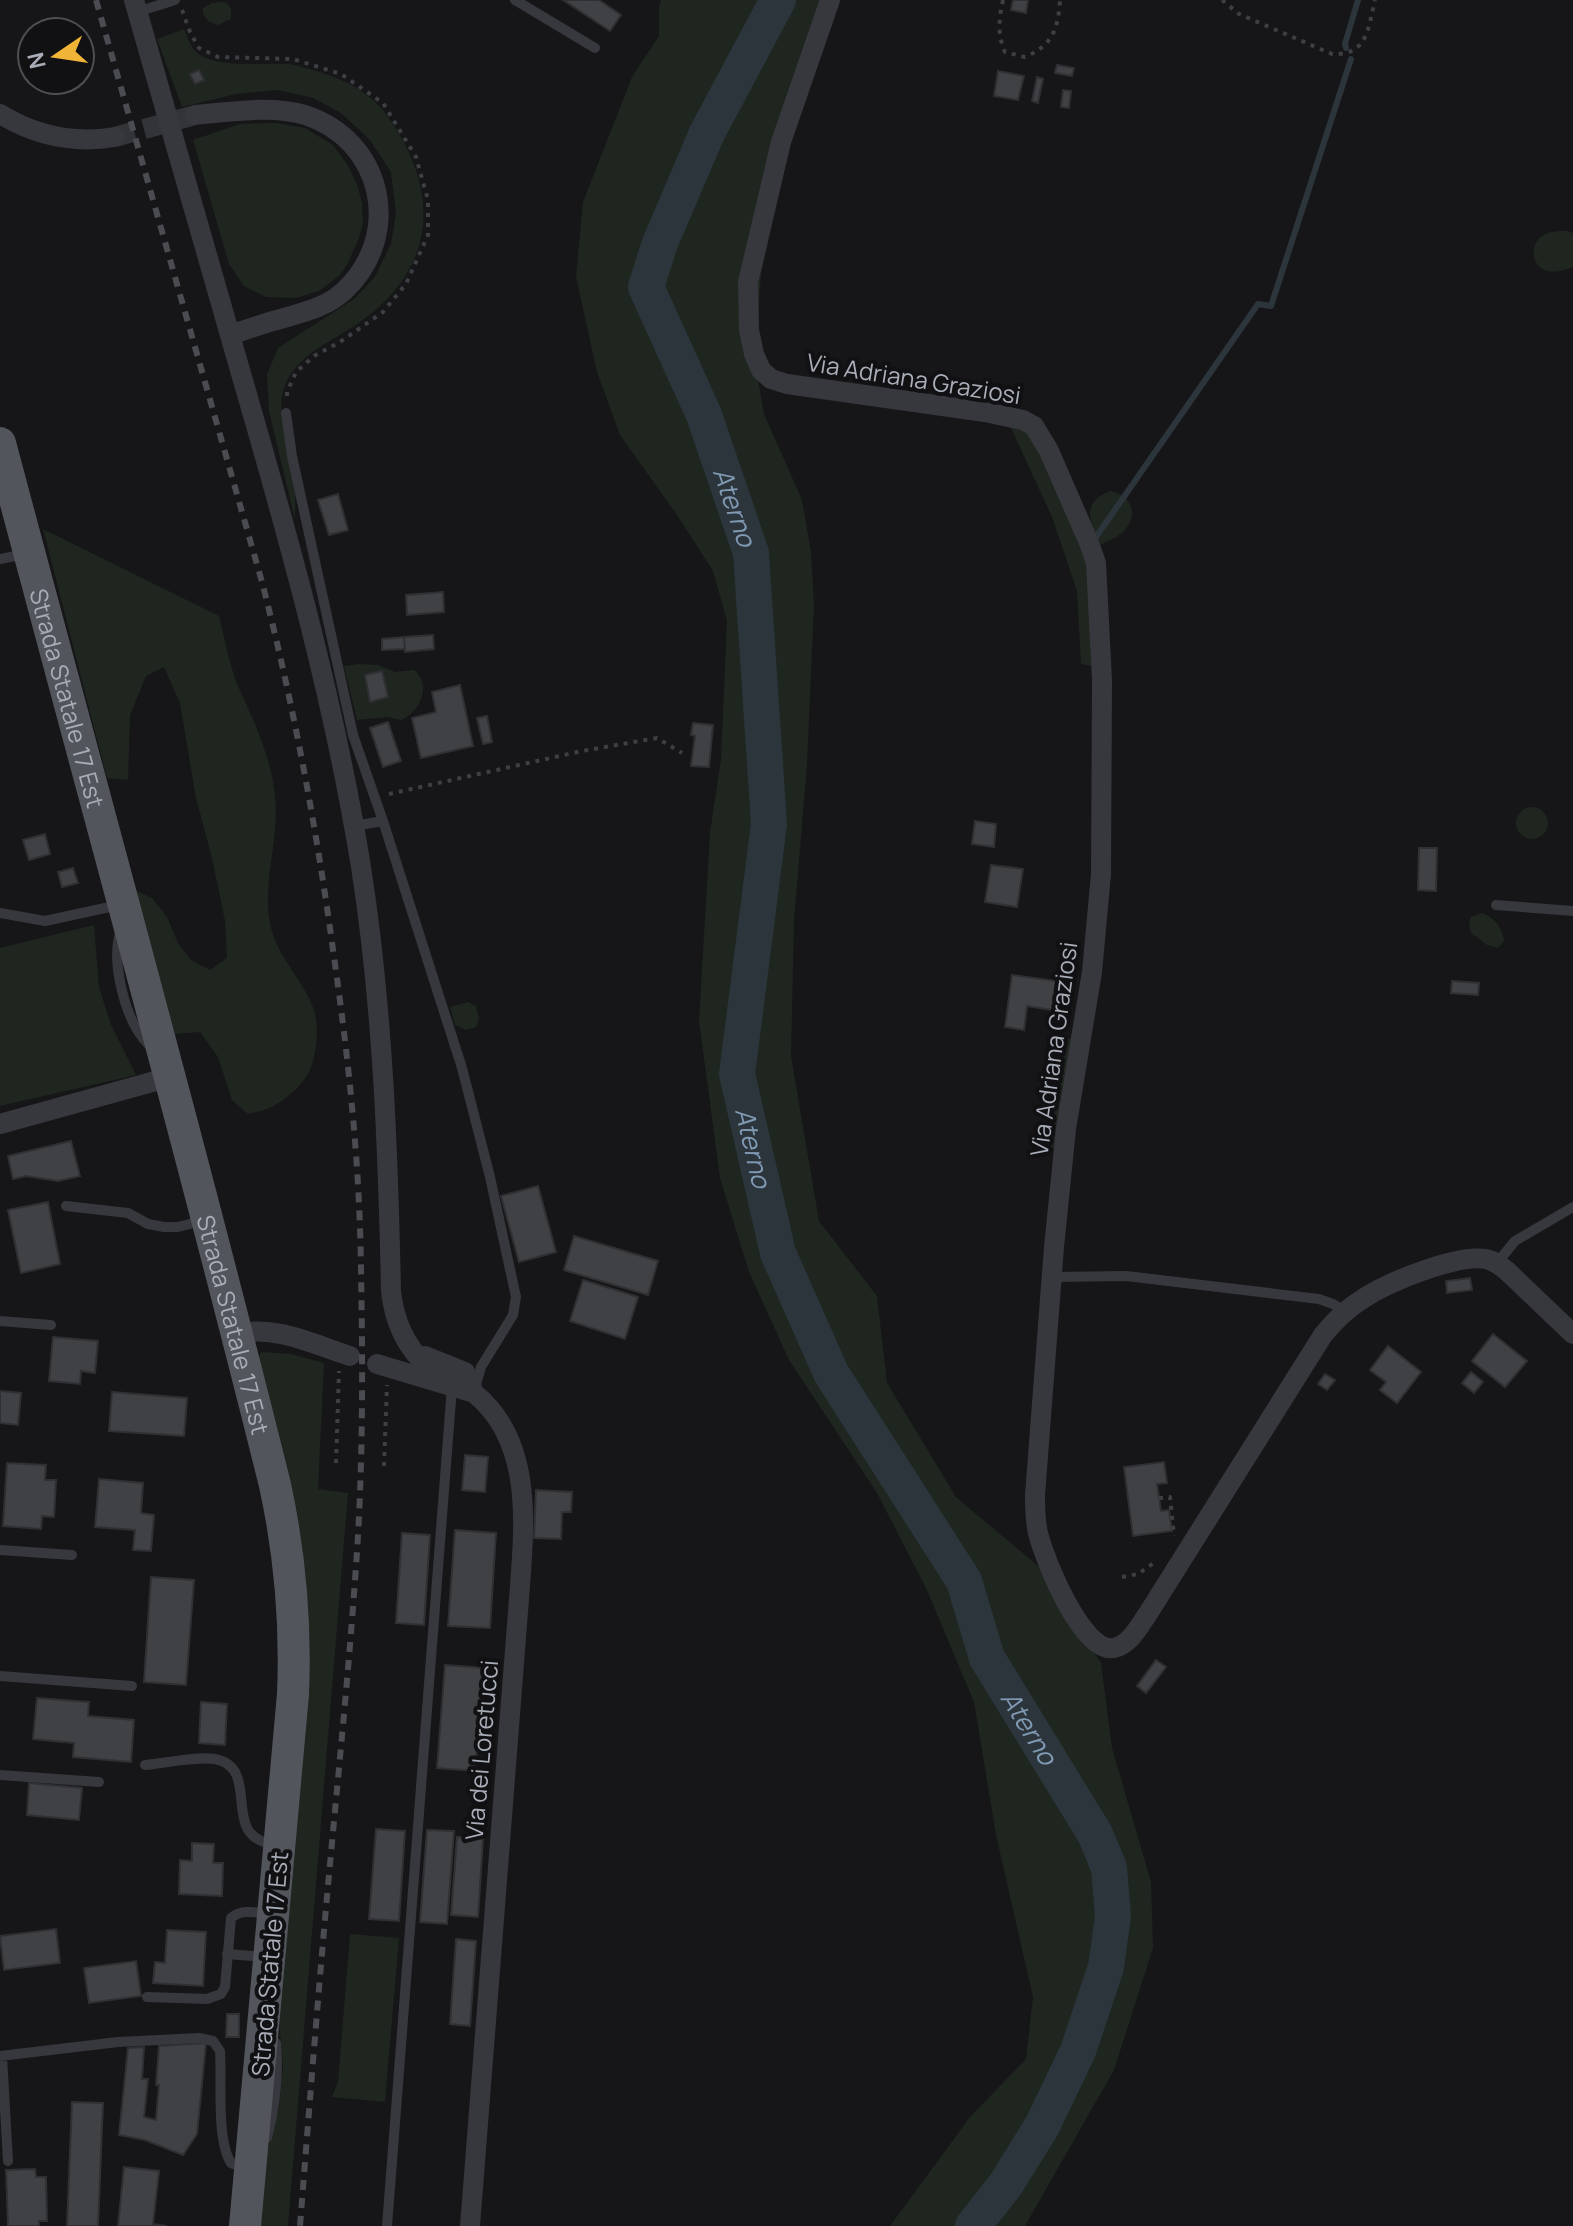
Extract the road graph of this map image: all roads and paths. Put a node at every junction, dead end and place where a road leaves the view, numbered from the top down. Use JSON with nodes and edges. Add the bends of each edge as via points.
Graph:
{"nodes":[{"id":1,"x":177,"y":0,"type":"edge"},
{"id":2,"x":515,"y":0,"type":"edge"},
{"id":3,"x":830,"y":0,"type":"edge"},
{"id":4,"x":1003,"y":0,"type":"edge"},
{"id":5,"x":1060,"y":0,"type":"edge"},
{"id":6,"x":1222,"y":0,"type":"edge"},
{"id":7,"x":1375,"y":0,"type":"edge"},
{"id":8,"x":136,"y":6,"type":"edge"},
{"id":9,"x":595,"y":48,"type":"dead end"},
{"id":10,"x":0,"y":114,"type":"edge"},
{"id":11,"x":195,"y":115,"type":"tunnel mouth"},
{"id":12,"x":115,"y":137,"type":"tunnel mouth"},
{"id":13,"x":230,"y":335,"type":"junction"},
{"id":14,"x":286,"y":413,"type":"joint"},
{"id":15,"x":0,"y":443,"type":"edge"},
{"id":16,"x":14,"y":556,"type":"edge"},
{"id":17,"x":682,"y":753,"type":"dead end"},
{"id":18,"x":375,"y":797,"type":"junction"},
{"id":19,"x":383,"y":821,"type":"junction"},
{"id":20,"x":354,"y":826,"type":"junction"},
{"id":21,"x":1496,"y":905,"type":"dead end"},
{"id":22,"x":124,"y":910,"type":"junction"},
{"id":23,"x":1573,"y":911,"type":"edge"},
{"id":24,"x":0,"y":913,"type":"edge"},
{"id":25,"x":168,"y":1069,"type":"junction"},
{"id":26,"x":0,"y":1124,"type":"edge"},
{"id":27,"x":66,"y":1206,"type":"dead end"},
{"id":28,"x":1573,"y":1207,"type":"edge"},
{"id":29,"x":207,"y":1220,"type":"junction"},
{"id":30,"x":1497,"y":1263,"type":"junction"},
{"id":31,"x":1052,"y":1277,"type":"junction"},
{"id":32,"x":1346,"y":1311,"type":"junction"},
{"id":33,"x":0,"y":1321,"type":"edge"},
{"id":34,"x":51,"y":1325,"type":"dead end"},
{"id":35,"x":237,"y":1334,"type":"junction"},
{"id":36,"x":1573,"y":1334,"type":"edge"},
{"id":37,"x":406,"y":1341,"type":"junction"},
{"id":38,"x":345,"y":1354,"type":"joint"},
{"id":39,"x":382,"y":1366,"type":"joint"},
{"id":40,"x":452,"y":1387,"type":"junction"},
{"id":41,"x":474,"y":1393,"type":"junction"},
{"id":42,"x":336,"y":1463,"type":"dead end"},
{"id":43,"x":384,"y":1466,"type":"dead end"},
{"id":44,"x":1159,"y":1498,"type":"dead end"},
{"id":45,"x":1175,"y":1548,"type":"dead end"},
{"id":46,"x":0,"y":1550,"type":"edge"},
{"id":47,"x":72,"y":1555,"type":"dead end"},
{"id":48,"x":1163,"y":1557,"type":"dead end"},
{"id":49,"x":1122,"y":1577,"type":"dead end"},
{"id":50,"x":0,"y":1676,"type":"edge"},
{"id":51,"x":132,"y":1686,"type":"dead end"},
{"id":52,"x":145,"y":1765,"type":"dead end"},
{"id":53,"x":0,"y":1775,"type":"edge"},
{"id":54,"x":99,"y":1782,"type":"dead end"},
{"id":55,"x":280,"y":1844,"type":"junction"},
{"id":56,"x":274,"y":1915,"type":"junction"},
{"id":57,"x":227,"y":1954,"type":"junction"},
{"id":58,"x":270,"y":1957,"type":"junction"},
{"id":59,"x":147,"y":1997,"type":"dead end"},
{"id":60,"x":275,"y":2037,"type":"dead end"},
{"id":61,"x":1,"y":2056,"type":"edge"},
{"id":62,"x":8,"y":2161,"type":"dead end"},
{"id":63,"x":250,"y":2170,"type":"junction"},
{"id":64,"x":245,"y":2226,"type":"edge"},
{"id":65,"x":387,"y":2226,"type":"edge"},
{"id":66,"x":470,"y":2226,"type":"edge"}],
"edges":[{"from":1,"to":8,"type":"lane"},
{"from":1,"to":14,"type":"path","via":[[199,48],[218,57],[293,59],[341,74],[383,103],[416,157],[428,200],[428,235],[406,284],[383,312],[296,372],[287,392]]},
{"from":2,"to":9,"type":"lane"},
{"from":3,"to":31,"type":"street","name":"Via Adriana Graziosi","via":[[781,142],[748,282],[749,330],[761,370],[787,384],[985,412],[1034,426],[1096,563],[1102,680],[1101,874]]},
{"from":4,"to":5,"type":"path","via":[[998,27],[1005,52],[1025,57],[1050,41]]},
{"from":6,"to":7,"type":"path","via":[[1239,14],[1289,37],[1343,55],[1364,41]]},
{"from":8,"to":13,"type":"street"},
{"from":10,"to":12,"type":"street","via":[[55,137]]},
{"from":11,"to":13,"type":"street","via":[[282,111],[319,120],[361,154],[379,201],[373,248],[344,291],[304,312]]},
{"from":13,"to":20,"type":"street","via":[[306,602]]},
{"from":14,"to":18,"type":"lane","via":[[353,735]]},
{"from":15,"to":16,"type":"main road","name":"Strada Statale 17 Est"},
{"from":16,"to":22,"type":"main road","name":"Strada Statale 17 Est"},
{"from":17,"to":18,"type":"path","via":[[657,738]]},
{"from":18,"to":19,"type":"lane"},
{"from":19,"to":20,"type":"lane"},
{"from":19,"to":41,"type":"lane","via":[[462,1068],[516,1297],[513,1315],[481,1367]]},
{"from":20,"to":37,"type":"street","via":[[379,1017],[392,1300]]},
{"from":21,"to":23,"type":"lane"},
{"from":22,"to":24,"type":"lane","via":[[45,921]]},
{"from":22,"to":25,"type":"main road","name":"Strada Statale 17 Est"},
{"from":25,"to":26,"type":"street"},
{"from":25,"to":29,"type":"main road","name":"Strada Statale 17 Est"},
{"from":27,"to":29,"type":"lane","via":[[128,1213],[164,1227]]},
{"from":28,"to":30,"type":"lane","via":[[1515,1241]]},
{"from":29,"to":35,"type":"main road","name":"Strada Statale 17 Est"},
{"from":30,"to":32,"type":"street","name":"Via Adriana Graziosi","via":[[1470,1259],[1435,1267],[1376,1291]]},
{"from":30,"to":36,"type":"street"},
{"from":31,"to":32,"type":"lane","via":[[1126,1276],[1319,1299]]},
{"from":31,"to":32,"type":"street","name":"Via Adriana Graziosi","via":[[1035,1495],[1037,1529],[1063,1595],[1090,1636],[1108,1648],[1124,1644],[1141,1623],[1318,1343]]},
{"from":33,"to":34,"type":"lane"},
{"from":35,"to":38,"type":"street","via":[[272,1332]]},
{"from":35,"to":55,"type":"main road","name":"Strada Statale 17 Est","via":[[275,1485],[291,1585],[294,1674]]},
{"from":37,"to":40,"type":"street"},
{"from":37,"to":41,"type":"street","name":"Via dei Loretucci","via":[[424,1355],[465,1372]]},
{"from":38,"to":42,"type":"path"},
{"from":39,"to":40,"type":"street"},
{"from":39,"to":43,"type":"path"},
{"from":40,"to":41,"type":"street"},
{"from":40,"to":65,"type":"lane"},
{"from":41,"to":66,"type":"street","name":"Via dei Loretucci","via":[[499,1418],[513,1445],[523,1535]]},
{"from":44,"to":45,"type":"path","via":[[1170,1497]]},
{"from":46,"to":47,"type":"lane"},
{"from":48,"to":49,"type":"path","via":[[1138,1574]]},
{"from":50,"to":51,"type":"lane"},
{"from":52,"to":55,"type":"lane","via":[[205,1759],[226,1763],[238,1778],[247,1830],[259,1841]]},
{"from":53,"to":54,"type":"lane"},
{"from":55,"to":56,"type":"main road","name":"Strada Statale 17 Est"},
{"from":56,"to":57,"type":"lane","via":[[233,1916]]},
{"from":56,"to":58,"type":"main road","name":"Strada Statale 17 Est"},
{"from":57,"to":58,"type":"lane"},
{"from":57,"to":59,"type":"lane","via":[[225,1987],[218,1996]]},
{"from":58,"to":63,"type":"main road","name":"Strada Statale 17 Est","via":[[269,2015]]},
{"from":60,"to":63,"type":"lane","via":[[273,2117],[261,2158]]},
{"from":61,"to":62,"type":"lane"},
{"from":61,"to":63,"type":"lane","via":[[131,2041],[211,2040],[220,2051],[227,2156],[234,2165]]},
{"from":63,"to":64,"type":"main road","name":"Strada Statale 17 Est"}]}
